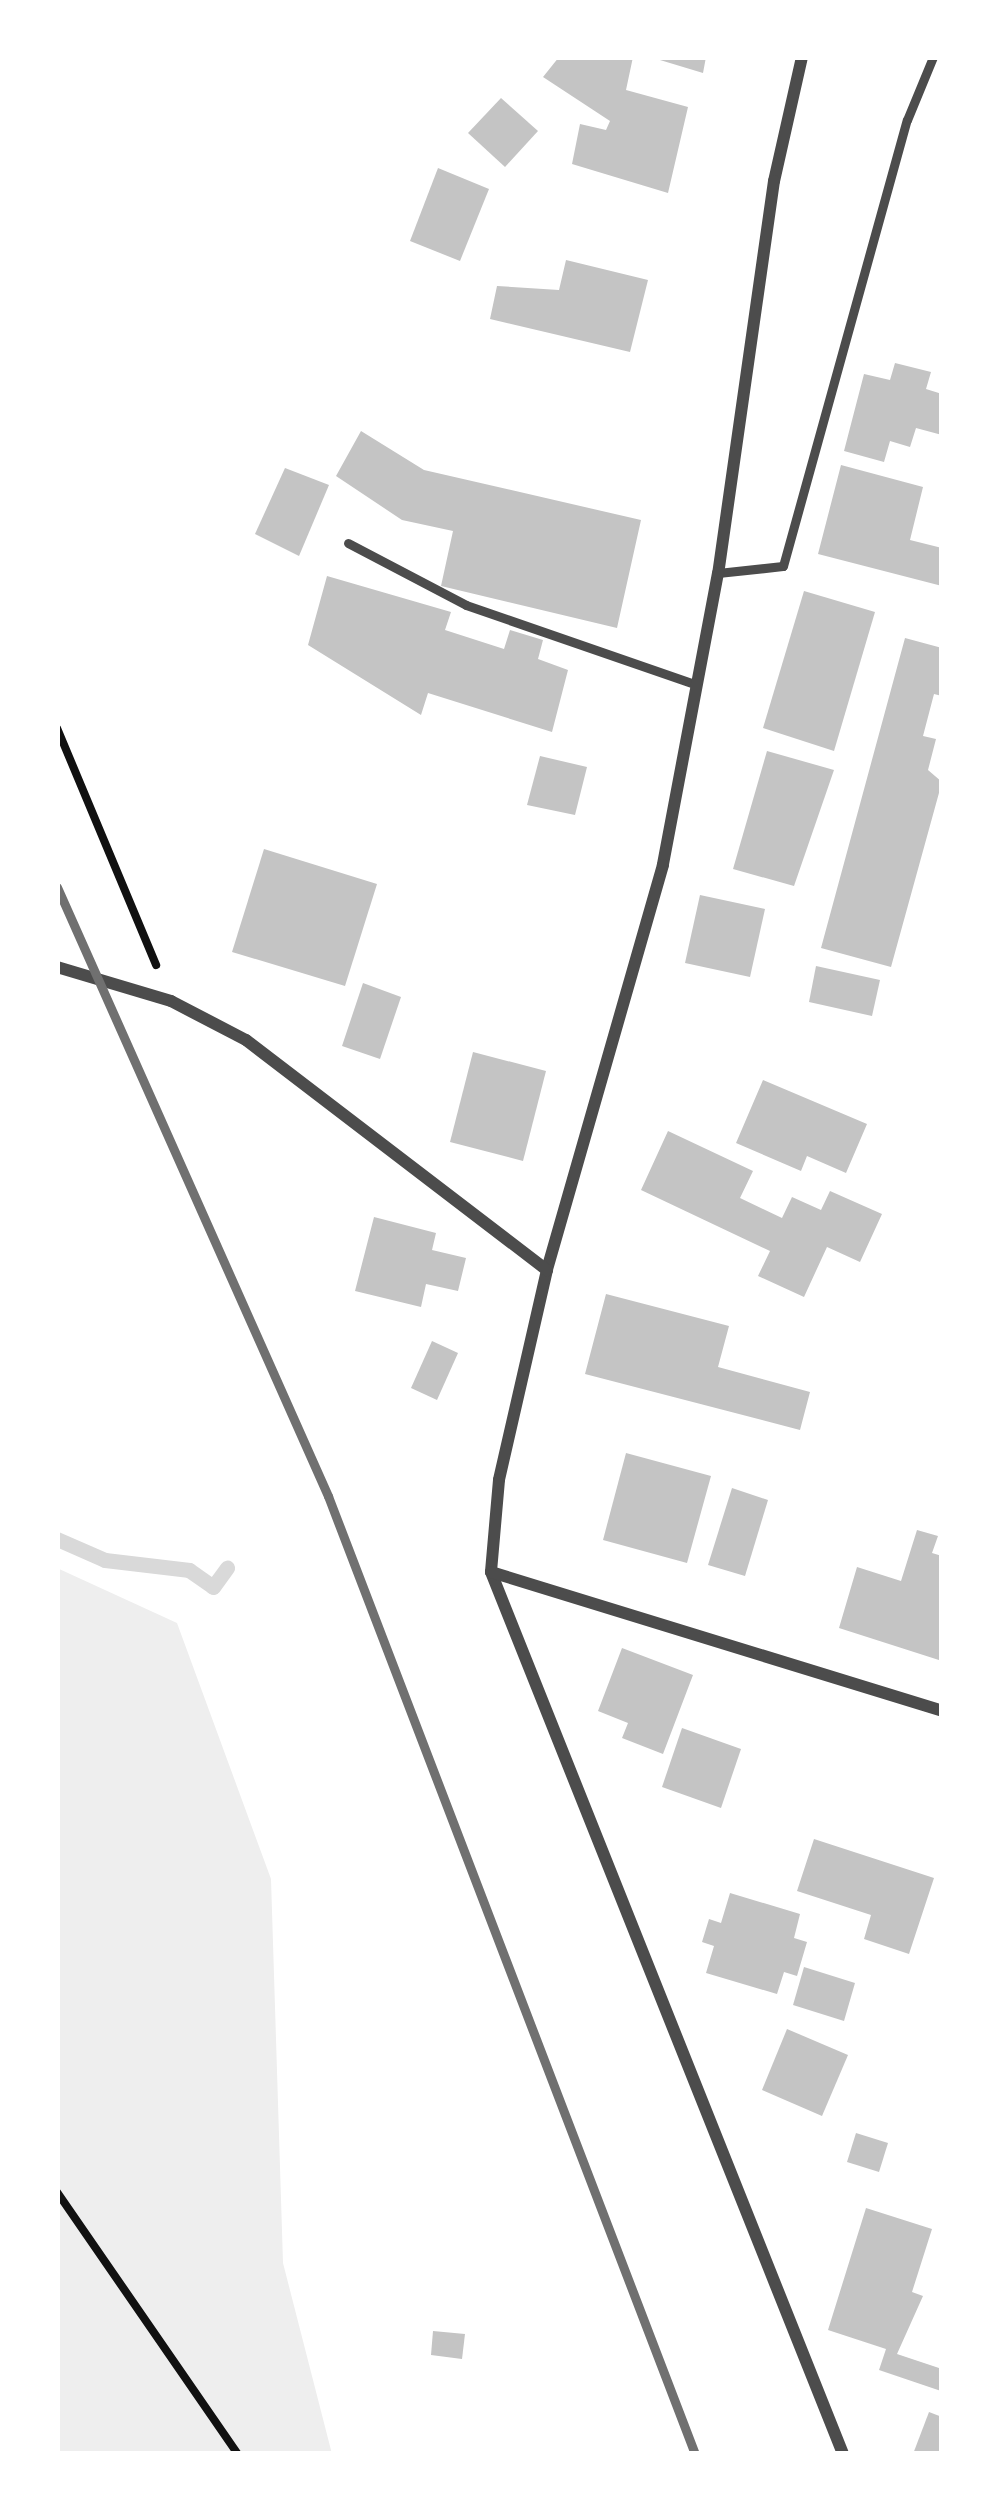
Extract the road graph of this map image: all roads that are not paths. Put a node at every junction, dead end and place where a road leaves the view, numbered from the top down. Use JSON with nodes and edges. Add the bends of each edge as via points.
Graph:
{"nodes":[{"id":1,"x":802,"y":57,"type":"edge"},
{"id":2,"x":933,"y":57,"type":"edge"},
{"id":3,"x":348,"y":543,"type":"dead end"},
{"id":4,"x":718,"y":573,"type":"junction"},
{"id":5,"x":697,"y":685,"type":"junction"},
{"id":6,"x":57,"y":967,"type":"edge"},
{"id":7,"x":547,"y":1270,"type":"junction"},
{"id":8,"x":491,"y":1572,"type":"junction"},
{"id":9,"x":942,"y":1711,"type":"edge"},
{"id":10,"x":843,"y":2454,"type":"edge"}],
"edges":[{"from":1,"to":4,"type":"street","via":[[774,181]]},
{"from":2,"to":4,"type":"lane","via":[[907,120],[783,566]]},
{"from":3,"to":5,"type":"lane","via":[[466,605]]},
{"from":4,"to":5,"type":"street"},
{"from":5,"to":7,"type":"street","via":[[663,865]]},
{"from":6,"to":7,"type":"street","via":[[171,1001],[246,1040]]},
{"from":7,"to":8,"type":"street","via":[[499,1480]]},
{"from":8,"to":9,"type":"street"},
{"from":8,"to":10,"type":"street"}]}
